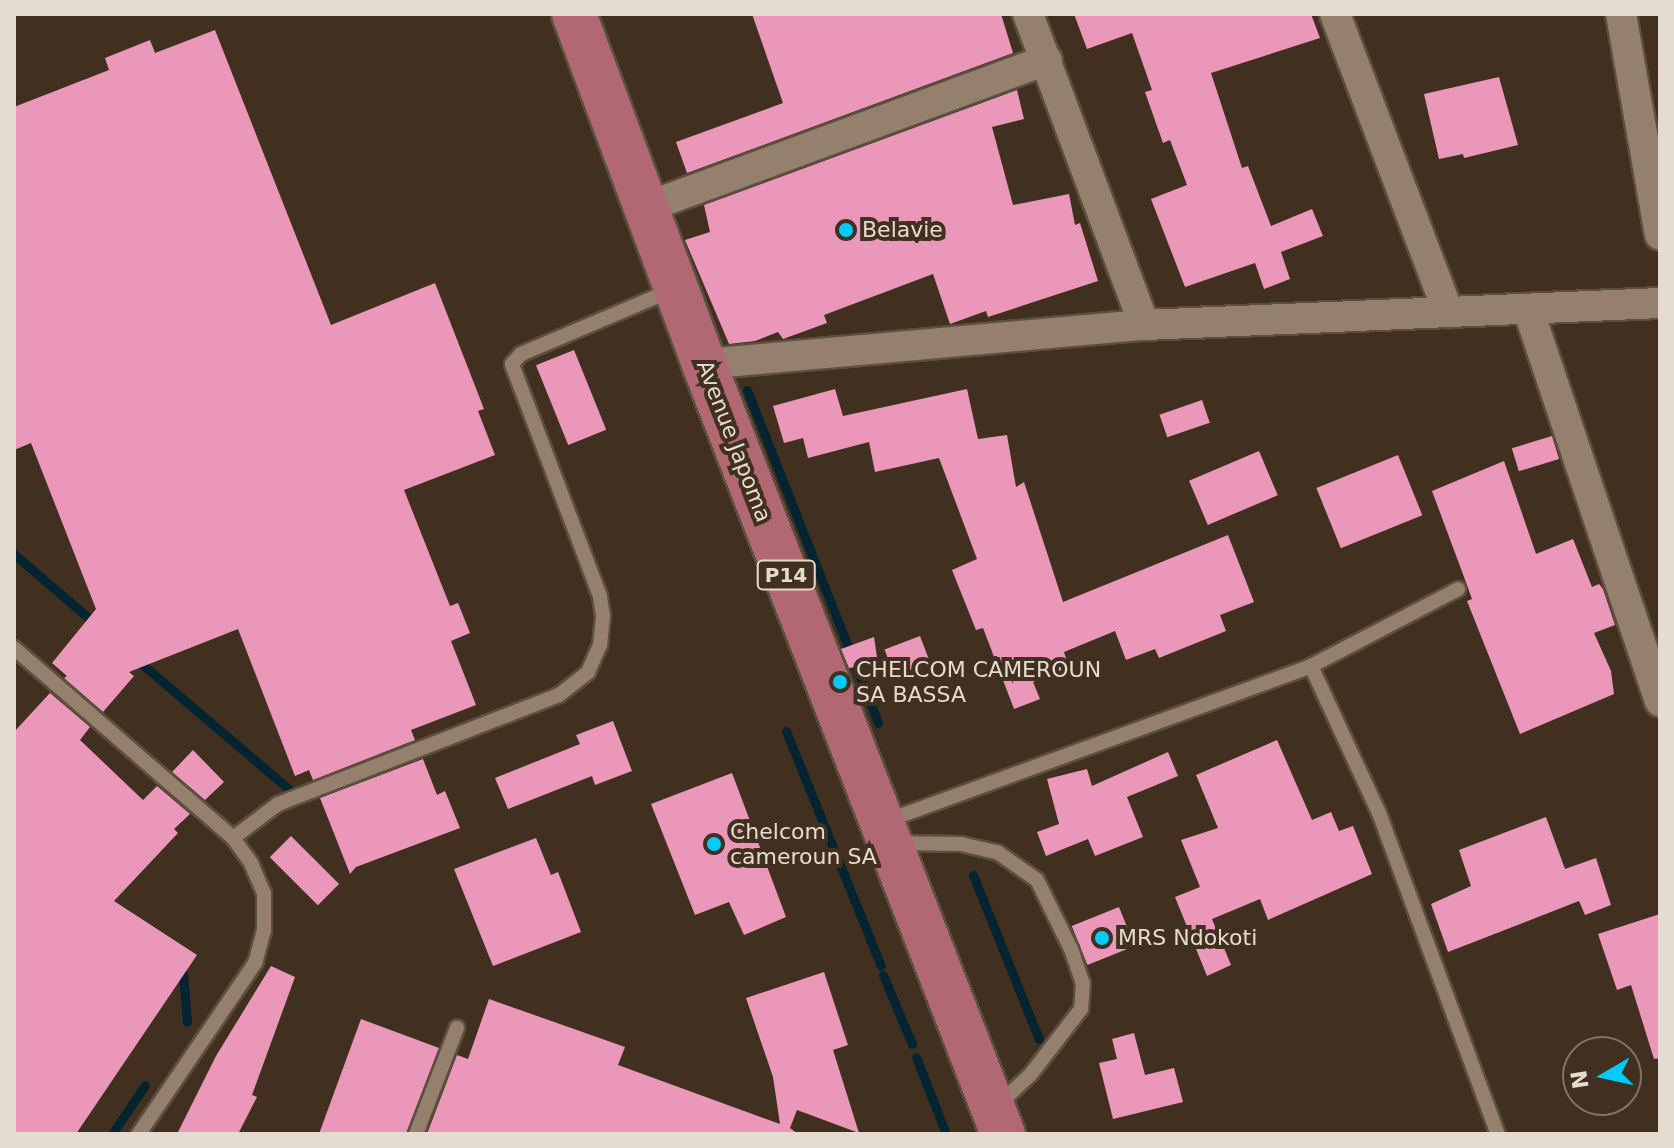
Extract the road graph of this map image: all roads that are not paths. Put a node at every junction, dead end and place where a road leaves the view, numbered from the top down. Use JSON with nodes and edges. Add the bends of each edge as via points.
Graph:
{"nodes":[{"id":1,"x":574,"y":14,"type":"edge"},
{"id":2,"x":1028,"y":14,"type":"edge"},
{"id":3,"x":1335,"y":14,"type":"edge"},
{"id":4,"x":1621,"y":14,"type":"edge"},
{"id":5,"x":1047,"y":60,"type":"junction"},
{"id":6,"x":647,"y":207,"type":"junction"},
{"id":7,"x":1660,"y":235,"type":"edge"},
{"id":8,"x":676,"y":288,"type":"junction"},
{"id":9,"x":1660,"y":303,"type":"edge"},
{"id":10,"x":1528,"y":309,"type":"junction"},
{"id":11,"x":1448,"y":312,"type":"junction"},
{"id":12,"x":1144,"y":325,"type":"junction"},
{"id":13,"x":704,"y":364,"type":"junction"},
{"id":14,"x":1458,"y":589,"type":"dead end"},
{"id":15,"x":14,"y":648,"type":"edge"},
{"id":16,"x":1311,"y":666,"type":"junction"},
{"id":17,"x":1660,"y":701,"type":"edge"},
{"id":18,"x":885,"y":833,"type":"junction"},
{"id":19,"x":233,"y":838,"type":"junction"},
{"id":20,"x":457,"y":1028,"type":"dead end"},
{"id":21,"x":998,"y":1122,"type":"edge"},
{"id":22,"x":139,"y":1134,"type":"edge"},
{"id":23,"x":416,"y":1134,"type":"edge"},
{"id":24,"x":1498,"y":1134,"type":"edge"}],
"edges":[{"from":1,"to":6,"type":"main road","name":"Avenue Japoma","number":"P14"},
{"from":2,"to":5,"type":"street"},
{"from":3,"to":11,"type":"street"},
{"from":4,"to":7,"type":"street"},
{"from":5,"to":6,"type":"street"},
{"from":5,"to":12,"type":"street"},
{"from":6,"to":8,"type":"main road","name":"Avenue Japoma","number":"P14"},
{"from":8,"to":13,"type":"main road","name":"Avenue Japoma","number":"P14"},
{"from":8,"to":19,"type":"lane","via":[[521,354],[512,364],[600,596],[600,645],[588,672],[559,695],[278,804]]},
{"from":9,"to":10,"type":"street"},
{"from":10,"to":11,"type":"street"},
{"from":10,"to":17,"type":"street"},
{"from":11,"to":12,"type":"street"},
{"from":12,"to":13,"type":"street"},
{"from":13,"to":18,"type":"main road","name":"Avenue Japoma","number":"P14"},
{"from":14,"to":16,"type":"lane"},
{"from":15,"to":19,"type":"lane"},
{"from":16,"to":18,"type":"lane"},
{"from":16,"to":24,"type":"lane","via":[[1379,813]]},
{"from":18,"to":21,"type":"main road","name":"Avenue Japoma","number":"P14"},
{"from":18,"to":21,"type":"lane","via":[[997,852],[1037,880],[1071,949],[1083,983],[1081,1009]]},
{"from":19,"to":22,"type":"lane","via":[[264,893],[264,930],[255,963]]},
{"from":20,"to":23,"type":"lane"}]}
